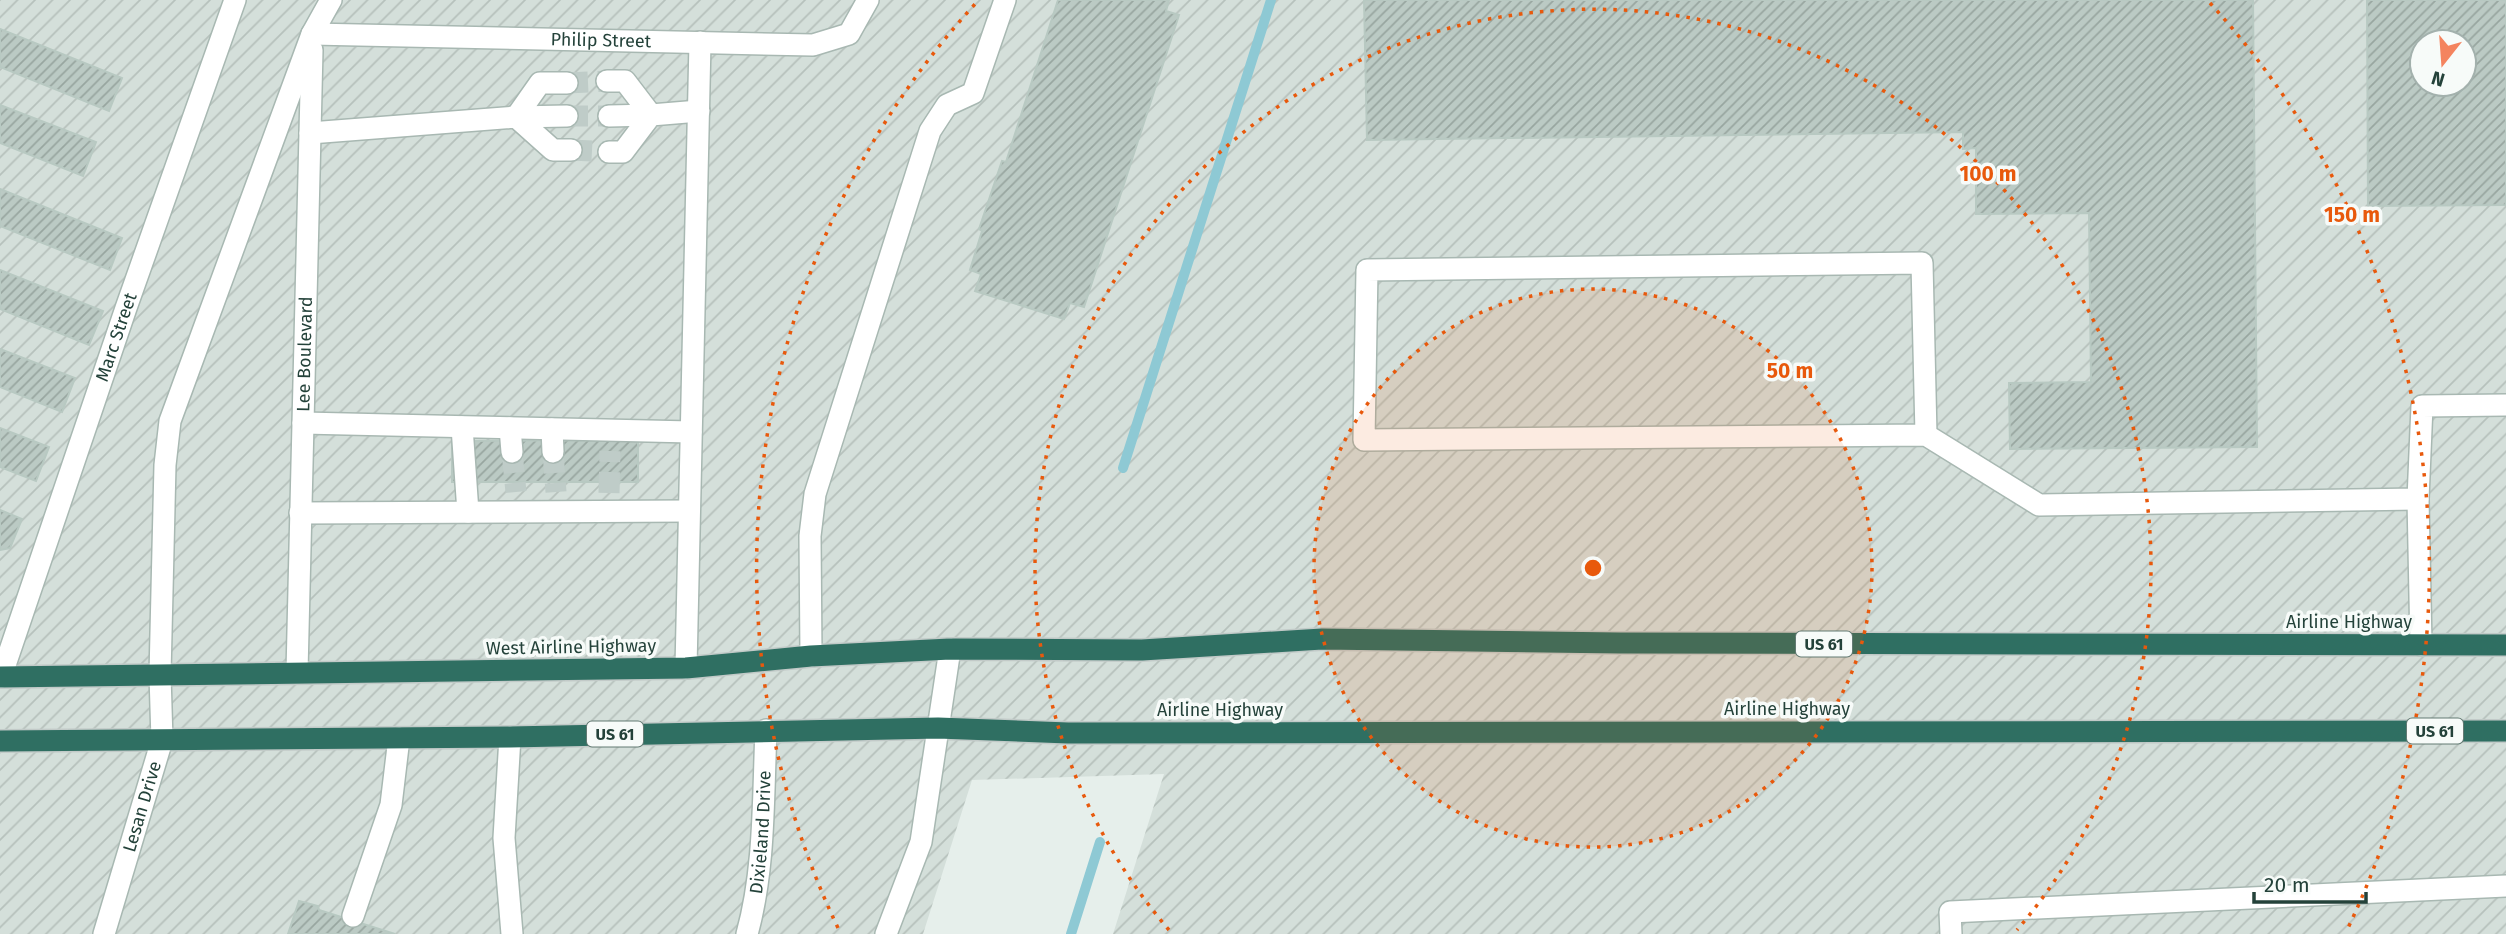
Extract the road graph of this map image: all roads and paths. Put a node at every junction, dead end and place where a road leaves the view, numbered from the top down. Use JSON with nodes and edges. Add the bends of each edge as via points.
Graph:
{"nodes":[{"id":1,"x":235,"y":0,"type":"edge"},
{"id":2,"x":331,"y":0,"type":"edge"},
{"id":3,"x":868,"y":0,"type":"edge"},
{"id":4,"x":1005,"y":0,"type":"edge"},
{"id":5,"x":312,"y":34,"type":"junction"},
{"id":6,"x":700,"y":42,"type":"junction"},
{"id":7,"x":607,"y":81,"type":"tunnel mouth"},
{"id":8,"x":567,"y":83,"type":"tunnel mouth"},
{"id":9,"x":699,"y":110,"type":"junction"},
{"id":10,"x":651,"y":115,"type":"junction"},
{"id":11,"x":567,"y":116,"type":"tunnel mouth"},
{"id":12,"x":609,"y":116,"type":"tunnel mouth"},
{"id":13,"x":516,"y":117,"type":"junction"},
{"id":14,"x":310,"y":133,"type":"junction"},
{"id":15,"x":570,"y":150,"type":"tunnel mouth"},
{"id":16,"x":610,"y":152,"type":"tunnel mouth"},
{"id":17,"x":2506,"y":405,"type":"edge"},
{"id":18,"x":303,"y":424,"type":"junction"},
{"id":19,"x":462,"y":427,"type":"junction"},
{"id":20,"x":510,"y":428,"type":"junction"},
{"id":21,"x":552,"y":429,"type":"junction"},
{"id":22,"x":691,"y":432,"type":"junction"},
{"id":23,"x":1926,"y":435,"type":"junction"},
{"id":24,"x":512,"y":452,"type":"tunnel mouth"},
{"id":25,"x":553,"y":452,"type":"tunnel mouth"},
{"id":26,"x":2418,"y":499,"type":"junction"},
{"id":27,"x":689,"y":511,"type":"junction"},
{"id":28,"x":468,"y":512,"type":"junction"},
{"id":29,"x":300,"y":513,"type":"junction"},
{"id":30,"x":2421,"y":645,"type":"junction"},
{"id":31,"x":2506,"y":645,"type":"edge"},
{"id":32,"x":950,"y":649,"type":"junction"},
{"id":33,"x":1142,"y":650,"type":"joint"},
{"id":34,"x":811,"y":656,"type":"junction"},
{"id":35,"x":686,"y":668,"type":"junction"},
{"id":36,"x":297,"y":672,"type":"junction"},
{"id":37,"x":160,"y":675,"type":"junction"},
{"id":38,"x":0,"y":677,"type":"edge"},
{"id":39,"x":938,"y":728,"type":"junction"},
{"id":40,"x":766,"y":730,"type":"junction"},
{"id":41,"x":2506,"y":731,"type":"edge"},
{"id":42,"x":510,"y":737,"type":"junction"},
{"id":43,"x":399,"y":738,"type":"junction"},
{"id":44,"x":162,"y":740,"type":"junction"},
{"id":45,"x":0,"y":741,"type":"edge"},
{"id":46,"x":2506,"y":886,"type":"edge"},
{"id":47,"x":353,"y":916,"type":"dead end"},
{"id":48,"x":104,"y":934,"type":"edge"},
{"id":49,"x":512,"y":934,"type":"edge"},
{"id":50,"x":747,"y":934,"type":"edge"},
{"id":51,"x":886,"y":934,"type":"edge"},
{"id":52,"x":1951,"y":934,"type":"edge"}],
"edges":[{"from":1,"to":38,"type":"street","name":"Marc Street"},
{"from":2,"to":5,"type":"street","name":"Lesan Drive"},
{"from":3,"to":6,"type":"street","name":"Philip Street","via":[[849,34],[813,45]]},
{"from":4,"to":34,"type":"street","via":[[973,93],[947,105],[930,131],[814,494]]},
{"from":5,"to":6,"type":"street","name":"Philip Street"},
{"from":5,"to":14,"type":"street","name":"Lee Boulevard"},
{"from":5,"to":37,"type":"street","name":"Lesan Drive","via":[[170,421]]},
{"from":6,"to":9,"type":"street"},
{"from":7,"to":10,"type":"street","via":[[625,81]]},
{"from":8,"to":13,"type":"street","via":[[540,83]]},
{"from":9,"to":10,"type":"street"},
{"from":9,"to":22,"type":"street"},
{"from":10,"to":12,"type":"street"},
{"from":10,"to":16,"type":"street","via":[[623,152]]},
{"from":11,"to":13,"type":"street"},
{"from":13,"to":14,"type":"street"},
{"from":13,"to":15,"type":"street","via":[[553,150]]},
{"from":14,"to":18,"type":"street","name":"Lee Boulevard"},
{"from":17,"to":26,"type":"street","via":[[2422,406]]},
{"from":18,"to":19,"type":"street"},
{"from":18,"to":29,"type":"street","name":"Lee Boulevard"},
{"from":19,"to":20,"type":"street"},
{"from":19,"to":28,"type":"street"},
{"from":20,"to":21,"type":"street"},
{"from":20,"to":24,"type":"street"},
{"from":21,"to":22,"type":"street","via":[[610,441]]},
{"from":21,"to":25,"type":"street"},
{"from":22,"to":27,"type":"street"},
{"from":23,"to":23,"type":"street","via":[[1364,440],[1367,270],[1922,263]]},
{"from":23,"to":26,"type":"street","via":[[2039,505]]},
{"from":26,"to":30,"type":"street"},
{"from":27,"to":28,"type":"street","via":[[609,502],[517,502]]},
{"from":27,"to":35,"type":"street"},
{"from":28,"to":29,"type":"street"},
{"from":29,"to":36,"type":"street","name":"Lee Boulevard"},
{"from":30,"to":31,"type":"highway","name":"Airline Highway","number":"US 61"},
{"from":30,"to":33,"type":"highway","name":"Airline Highway","number":"US 61","via":[[1322,639]]},
{"from":32,"to":33,"type":"highway","name":"West Airline Highway","number":"US 61"},
{"from":32,"to":34,"type":"highway","name":"West Airline Highway","number":"US 61"},
{"from":32,"to":39,"type":"street"},
{"from":34,"to":35,"type":"highway","name":"West Airline Highway","number":"US 61"},
{"from":35,"to":36,"type":"highway","name":"West Airline Highway","number":"US 61"},
{"from":36,"to":37,"type":"highway","name":"West Airline Highway","number":"US 61"},
{"from":37,"to":38,"type":"highway","name":"West Airline Highway","number":"US 61"},
{"from":37,"to":44,"type":"street","name":"Lesan Drive"},
{"from":39,"to":40,"type":"highway","number":"US 61"},
{"from":39,"to":41,"type":"highway","name":"Airline Highway","number":"US 61","via":[[1068,733]]},
{"from":39,"to":51,"type":"street","via":[[921,842]]},
{"from":40,"to":42,"type":"highway","number":"US 61"},
{"from":40,"to":50,"type":"street","name":"Dixieland Drive","via":[[762,841]]},
{"from":42,"to":43,"type":"highway","number":"US 61"},
{"from":42,"to":49,"type":"street","via":[[504,838]]},
{"from":43,"to":44,"type":"highway","number":"US 61"},
{"from":43,"to":47,"type":"street","via":[[391,805]]},
{"from":44,"to":45,"type":"highway","number":"US 61"},
{"from":44,"to":48,"type":"street","name":"Lesan Drive"},
{"from":46,"to":52,"type":"street","via":[[1950,912]]}]}
